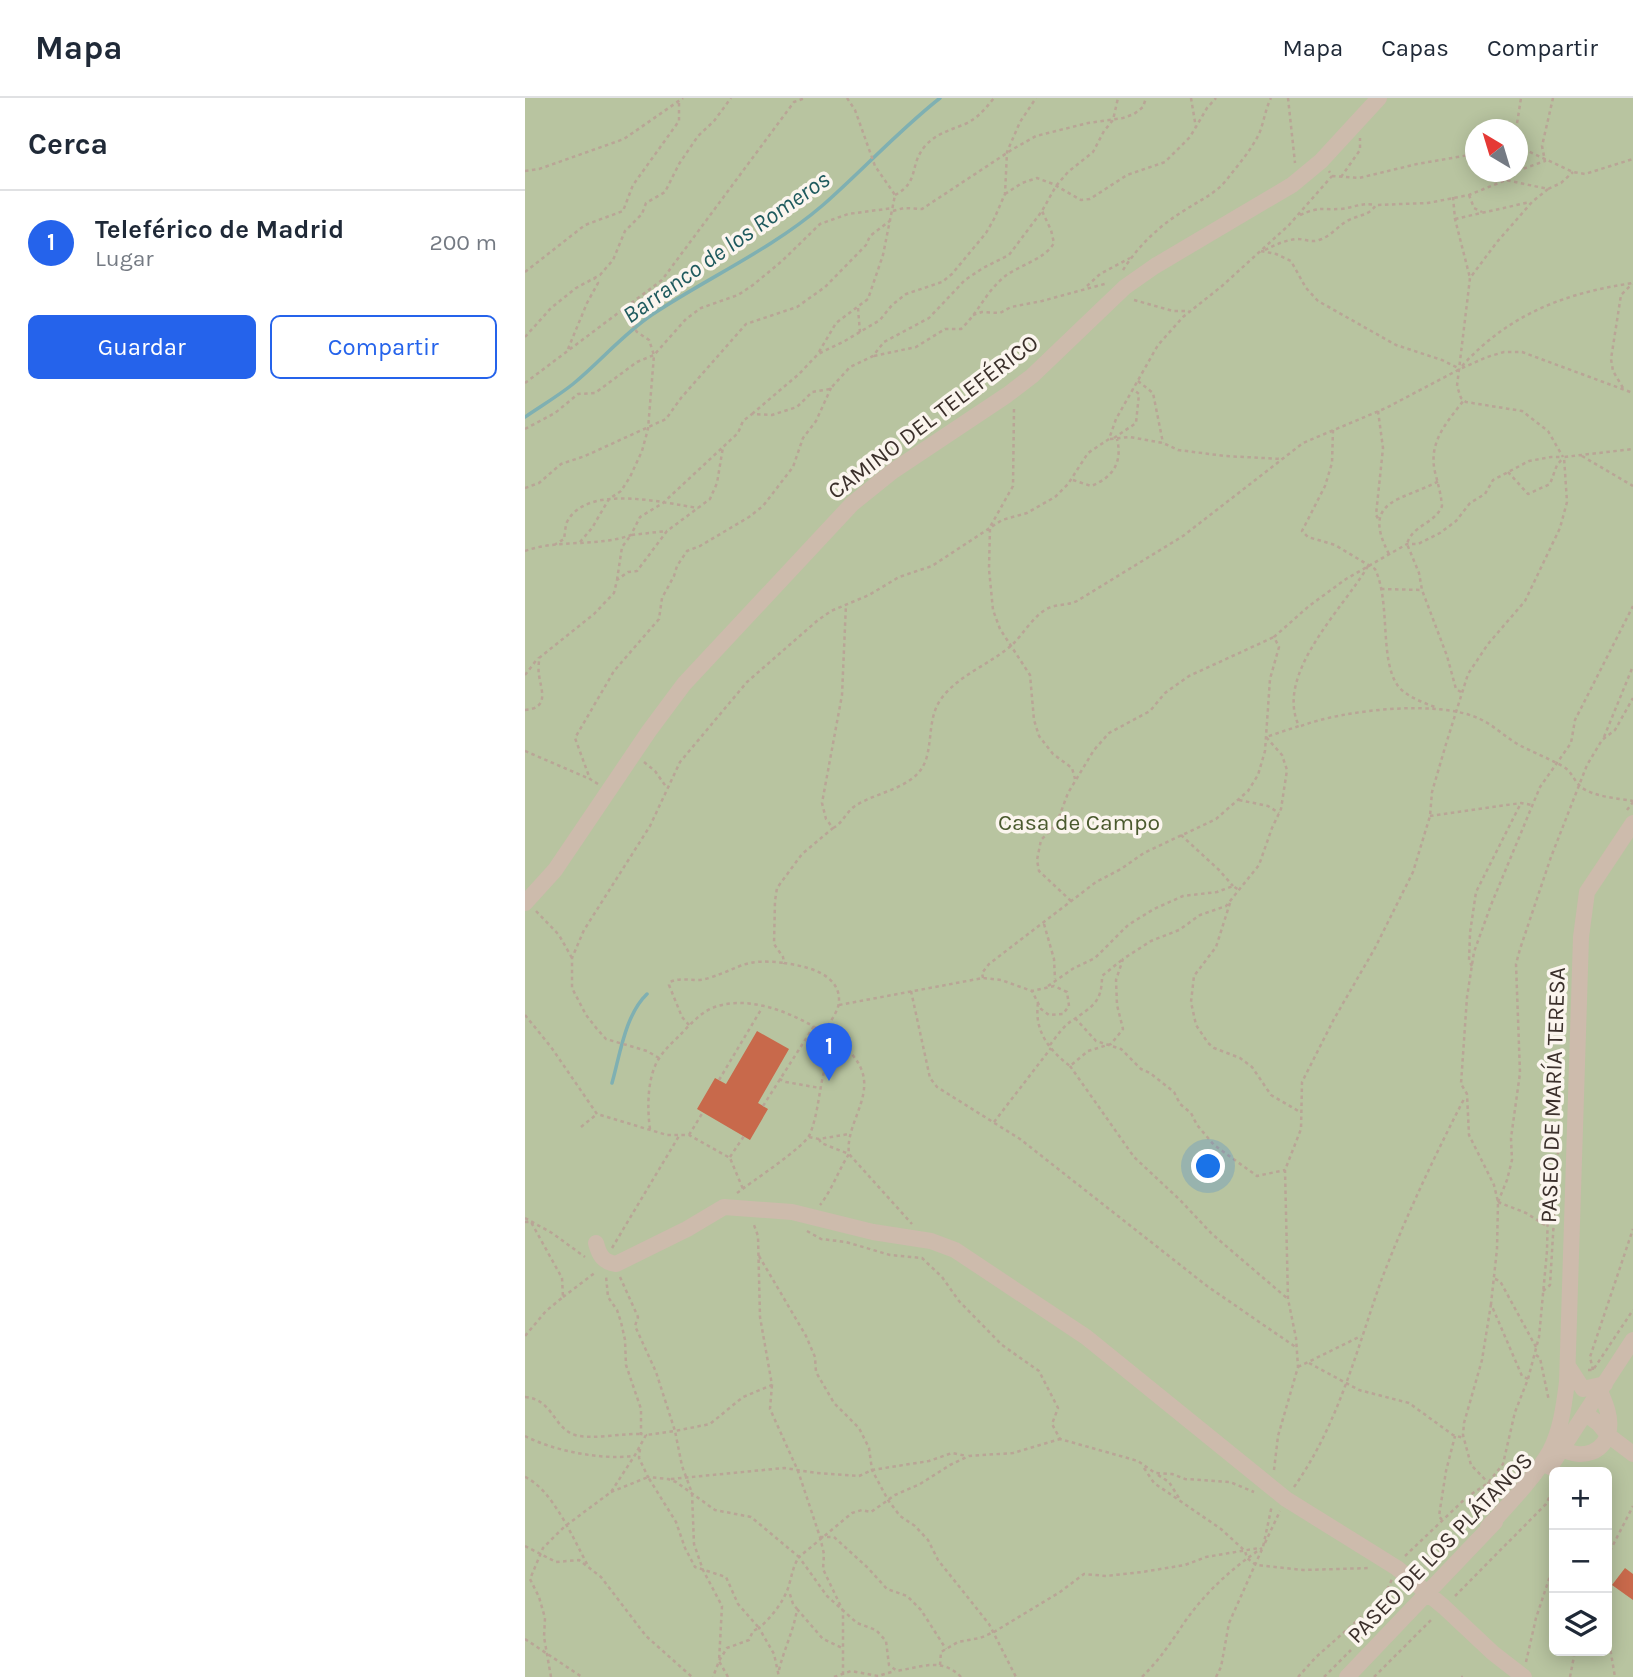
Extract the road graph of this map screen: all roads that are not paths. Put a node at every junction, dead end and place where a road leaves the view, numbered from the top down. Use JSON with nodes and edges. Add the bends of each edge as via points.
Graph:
{"nodes":[{"id":1,"x":1379,"y":98,"type":"edge"},
{"id":2,"x":1633,"y":823,"type":"edge"},
{"id":3,"x":526,"y":902,"type":"edge"},
{"id":4,"x":596,"y":1243,"type":"dead end"},
{"id":5,"x":1633,"y":1340,"type":"edge"},
{"id":6,"x":1567,"y":1364,"type":"junction"},
{"id":7,"x":1567,"y":1382,"type":"junction"},
{"id":8,"x":1604,"y":1385,"type":"junction"},
{"id":9,"x":1587,"y":1413,"type":"junction"},
{"id":10,"x":1608,"y":1435,"type":"junction"},
{"id":11,"x":1558,"y":1446,"type":"junction"},
{"id":12,"x":1633,"y":1454,"type":"edge"},
{"id":13,"x":1427,"y":1592,"type":"junction"},
{"id":14,"x":1516,"y":1676,"type":"edge"},
{"id":15,"x":1347,"y":1677,"type":"edge"}],
"edges":[{"from":1,"to":3,"type":"street","name":"CAMINO DEL TELEFÉRICO","via":[[1300,179],[1126,288],[1007,396],[893,471],[840,515],[684,684],[555,870]]},
{"from":2,"to":6,"type":"street","name":"PASEO DE MARÍA TERESA","via":[[1591,885],[1583,909]]},
{"from":4,"to":13,"type":"street","via":[[599,1255],[608,1263],[687,1229],[724,1207],[781,1211],[939,1243],[1086,1337],[1276,1494],[1397,1567]]},
{"from":5,"to":8,"type":"street"},
{"from":6,"to":7,"type":"street","name":"PASEO DE MARÍA TERESA"},
{"from":6,"to":8,"type":"street","via":[[1583,1389]]},
{"from":7,"to":9,"type":"street"},
{"from":7,"to":11,"type":"street","name":"PASEO DE MARÍA TERESA"},
{"from":8,"to":9,"type":"street"},
{"from":8,"to":10,"type":"street"},
{"from":9,"to":10,"type":"street"},
{"from":9,"to":11,"type":"street"},
{"from":10,"to":11,"type":"street","via":[[1597,1450],[1586,1455]]},
{"from":10,"to":12,"type":"street"},
{"from":11,"to":13,"type":"street","name":"PASEO DE LOS PLÁTANOS"},
{"from":13,"to":14,"type":"street"},
{"from":13,"to":15,"type":"street","name":"PASEO DE LOS PLÁTANOS"}]}
